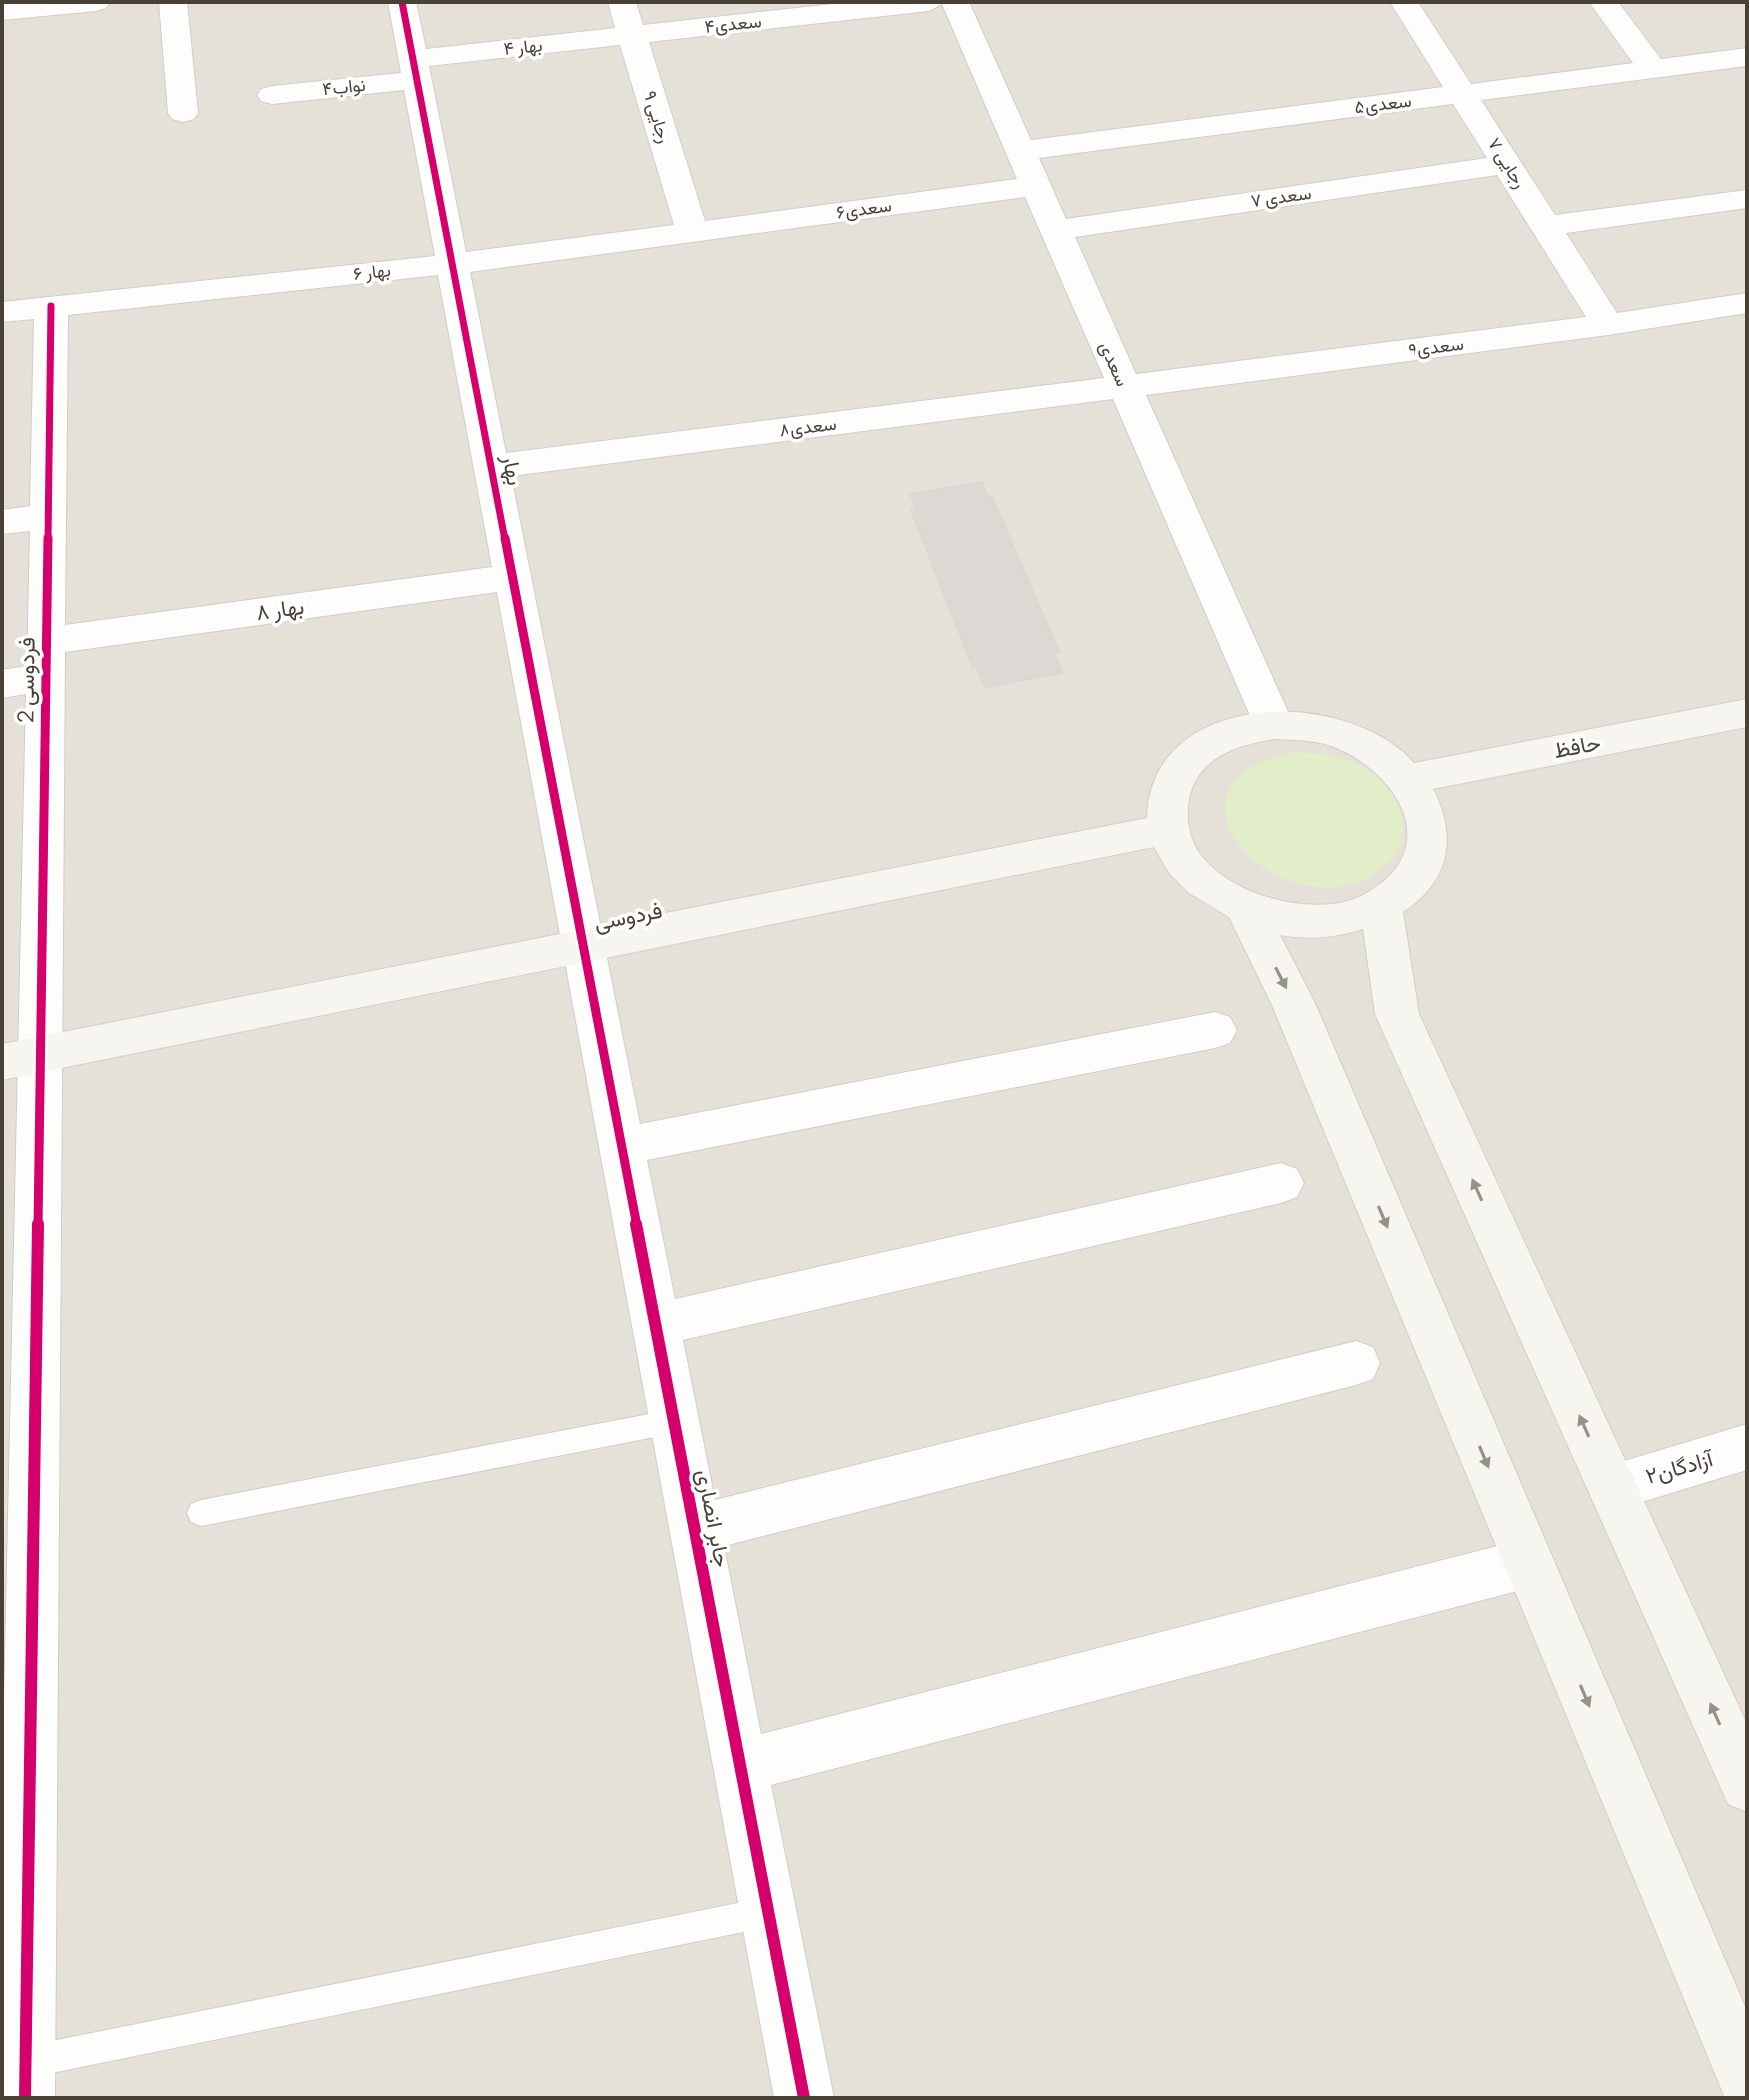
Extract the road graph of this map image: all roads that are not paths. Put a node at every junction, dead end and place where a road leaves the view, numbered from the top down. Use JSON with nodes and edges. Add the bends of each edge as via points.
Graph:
{"nodes":[{"id":1,"x":96,"y":2,"type":"edge"},
{"id":2,"x":173,"y":2,"type":"edge"},
{"id":3,"x":402,"y":2,"type":"edge"},
{"id":4,"x":622,"y":2,"type":"edge"},
{"id":5,"x":929,"y":2,"type":"edge"},
{"id":6,"x":955,"y":2,"type":"edge"},
{"id":7,"x":1404,"y":2,"type":"edge"},
{"id":8,"x":1603,"y":2,"type":"edge"},
{"id":9,"x":58,"y":4,"type":"edge"},
{"id":10,"x":2,"y":11,"type":"edge"},
{"id":11,"x":632,"y":35,"type":"junction"},
{"id":12,"x":1747,"y":57,"type":"edge"},
{"id":13,"x":415,"y":69,"type":"junction"},
{"id":14,"x":1654,"y":70,"type":"junction"},
{"id":15,"x":1463,"y":94,"type":"junction"},
{"id":16,"x":272,"y":95,"type":"dead end"},
{"id":17,"x":183,"y":113,"type":"dead end"},
{"id":18,"x":1020,"y":151,"type":"junction"},
{"id":19,"x":1507,"y":164,"type":"junction"},
{"id":20,"x":1035,"y":186,"type":"junction"},
{"id":21,"x":1747,"y":199,"type":"edge"},
{"id":22,"x":1546,"y":226,"type":"junction"},
{"id":23,"x":1054,"y":230,"type":"junction"},
{"id":24,"x":692,"y":231,"type":"junction"},
{"id":25,"x":453,"y":264,"type":"junction"},
{"id":26,"x":1747,"y":303,"type":"edge"},
{"id":27,"x":51,"y":306,"type":"junction"},
{"id":28,"x":2,"y":312,"type":"edge"},
{"id":29,"x":1608,"y":325,"type":"junction"},
{"id":30,"x":1124,"y":387,"type":"junction"},
{"id":31,"x":492,"y":467,"type":"junction"},
{"id":32,"x":48,"y":516,"type":"junction"},
{"id":33,"x":2,"y":522,"type":"edge"},
{"id":34,"x":513,"y":577,"type":"junction"},
{"id":35,"x":46,"y":658,"type":"junction"},
{"id":36,"x":2,"y":684,"type":"edge"},
{"id":37,"x":1747,"y":713,"type":"edge"},
{"id":38,"x":1274,"y":725,"type":"junction"},
{"id":39,"x":1408,"y":779,"type":"junction"},
{"id":40,"x":1168,"y":829,"type":"junction"},
{"id":41,"x":1381,"y":906,"type":"junction"},
{"id":42,"x":1246,"y":909,"type":"junction"},
{"id":43,"x":584,"y":945,"type":"junction"},
{"id":44,"x":1215,"y":1030,"type":"dead end"},
{"id":45,"x":21,"y":1058,"type":"edge"},
{"id":46,"x":623,"y":1146,"type":"junction"},
{"id":47,"x":1281,"y":1183,"type":"dead end"},
{"id":48,"x":656,"y":1325,"type":"junction"},
{"id":49,"x":1356,"y":1363,"type":"dead end"},
{"id":50,"x":675,"y":1421,"type":"junction"},
{"id":51,"x":1747,"y":1447,"type":"edge"},
{"id":52,"x":18,"y":1484,"type":"edge"},
{"id":53,"x":1612,"y":1487,"type":"junction"},
{"id":54,"x":201,"y":1513,"type":"dead end"},
{"id":55,"x":696,"y":1529,"type":"junction"},
{"id":56,"x":1529,"y":1563,"type":"junction"},
{"id":57,"x":741,"y":1766,"type":"junction"},
{"id":58,"x":1747,"y":1785,"type":"edge"},
{"id":59,"x":768,"y":1912,"type":"junction"},
{"id":60,"x":18,"y":2076,"type":"edge"},
{"id":61,"x":1747,"y":2081,"type":"edge"},
{"id":62,"x":804,"y":2098,"type":"edge"}],
"edges":[{"from":1,"to":9,"type":"street"},
{"from":2,"to":17,"type":"street"},
{"from":3,"to":13,"type":"street","name":"بهار"},
{"from":4,"to":11,"type":"street","name":"رجایی ۹"},
{"from":5,"to":11,"type":"street","name":"سعدی۴"},
{"from":6,"to":18,"type":"street","name":"سعدی"},
{"from":7,"to":15,"type":"street","name":"رجایی ۷"},
{"from":8,"to":14,"type":"street"},
{"from":9,"to":10,"type":"street"},
{"from":11,"to":13,"type":"street","name":"بهار ۴"},
{"from":11,"to":24,"type":"street","name":"رجایی ۹"},
{"from":12,"to":14,"type":"street","name":"سعدی۵"},
{"from":13,"to":16,"type":"street","name":"نواب۴"},
{"from":13,"to":25,"type":"street","name":"بهار"},
{"from":14,"to":15,"type":"street","name":"سعدی۵"},
{"from":15,"to":18,"type":"street","name":"سعدی۵"},
{"from":15,"to":19,"type":"street","name":"رجایی ۷"},
{"from":18,"to":20,"type":"street","name":"سعدی"},
{"from":19,"to":22,"type":"street","name":"رجایی ۷"},
{"from":19,"to":23,"type":"street","name":"سعدی ۷"},
{"from":20,"to":23,"type":"street","name":"سعدی"},
{"from":20,"to":24,"type":"street","name":"سعدی۶"},
{"from":21,"to":22,"type":"street"},
{"from":22,"to":29,"type":"street","name":"رجایی ۷"},
{"from":23,"to":30,"type":"street","name":"سعدی"},
{"from":24,"to":25,"type":"street","name":"بهار ۶"},
{"from":25,"to":27,"type":"street","name":"بهار ۶"},
{"from":25,"to":31,"type":"street","name":"بهار"},
{"from":26,"to":29,"type":"street","name":"سعدی۹"},
{"from":27,"to":28,"type":"street","name":"بهار ۶"},
{"from":27,"to":32,"type":"street","name":"فردوسی 2"},
{"from":29,"to":30,"type":"street","name":"سعدی۹"},
{"from":30,"to":31,"type":"street","name":"سعدی۸"},
{"from":30,"to":38,"type":"street","name":"سعدی"},
{"from":31,"to":34,"type":"street","name":"بهار"},
{"from":32,"to":33,"type":"street"},
{"from":32,"to":35,"type":"street","name":"فردوسی 2"},
{"from":34,"to":35,"type":"street","name":"بهار ۸"},
{"from":34,"to":43,"type":"street","name":"بهار"},
{"from":35,"to":36,"type":"street","name":"بهار ۸"},
{"from":35,"to":45,"type":"street","name":"فردوسی 2"},
{"from":37,"to":39,"type":"street","name":"حافظ"},
{"from":38,"to":39,"type":"street","via":[[1312,727],[1350,738]]},
{"from":38,"to":40,"type":"street","via":[[1236,731],[1203,746],[1180,769],[1167,797]]},
{"from":39,"to":41,"type":"street","via":[[1424,806],[1429,835],[1424,862],[1408,887]]},
{"from":40,"to":42,"type":"street","via":[[1182,860],[1209,887]]},
{"from":40,"to":43,"type":"street","name":"فردوسی"},
{"from":41,"to":42,"type":"street","via":[[1350,918],[1316,922]]},
{"from":53,"to":41,"type":"street","one_way":true,"via":[[1397,1014]]},
{"from":42,"to":56,"type":"street","one_way":true,"via":[[1293,1003]]},
{"from":43,"to":45,"type":"street","name":"فردوسی"},
{"from":43,"to":46,"type":"street","name":"جابر انصاری"},
{"from":44,"to":46,"type":"street"},
{"from":45,"to":52,"type":"street","name":"فردوسی 2"},
{"from":46,"to":48,"type":"street","name":"جابر انصاری"},
{"from":47,"to":48,"type":"street"},
{"from":48,"to":50,"type":"street","name":"جابر انصاری"},
{"from":49,"to":55,"type":"street"},
{"from":50,"to":54,"type":"lane"},
{"from":50,"to":55,"type":"street","name":"جابر انصاری"},
{"from":51,"to":53,"type":"street","name":"آزادگان۲"},
{"from":52,"to":60,"type":"street","name":"فردوسی 2"},
{"from":58,"to":53,"type":"street","one_way":true},
{"from":55,"to":57,"type":"street","name":"جابر انصاری"},
{"from":56,"to":57,"type":"street"},
{"from":56,"to":61,"type":"street","one_way":true},
{"from":57,"to":59,"type":"street","name":"جابر انصاری"},
{"from":59,"to":60,"type":"lane"},
{"from":59,"to":62,"type":"street","name":"جابر انصاری"}]}
